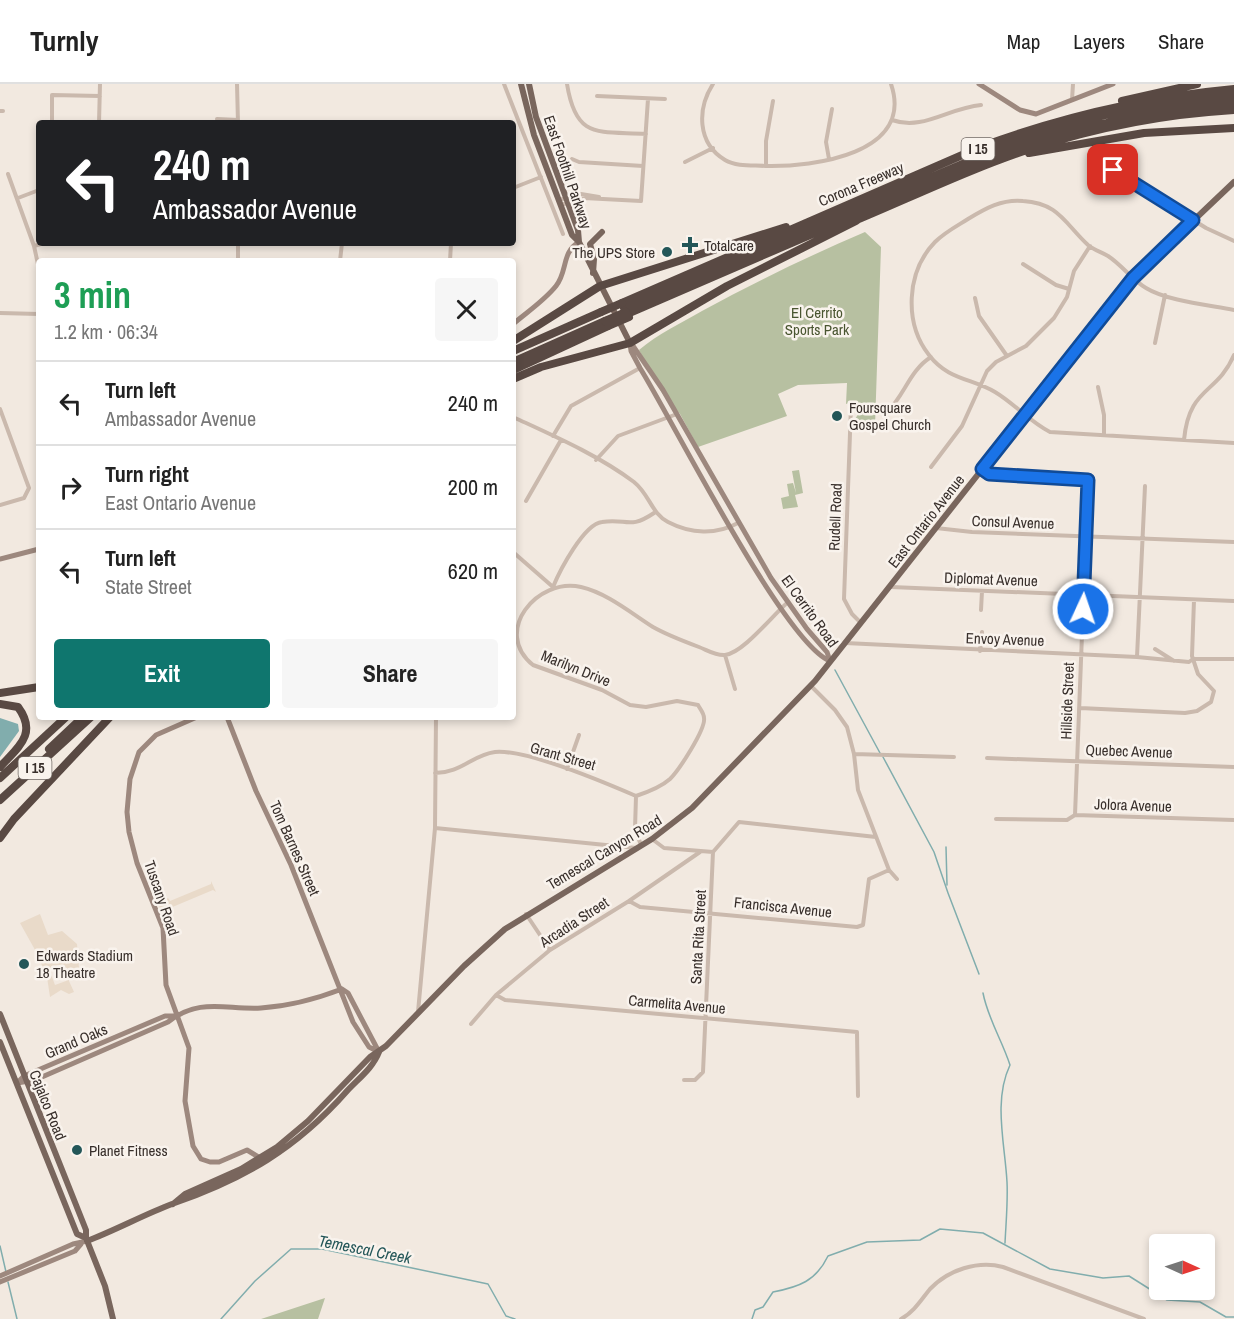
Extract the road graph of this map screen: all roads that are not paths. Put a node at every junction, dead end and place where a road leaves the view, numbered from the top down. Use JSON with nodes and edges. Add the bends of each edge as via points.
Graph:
{"nodes":[{"id":1,"x":100,"y":84,"type":"edge"},
{"id":2,"x":237,"y":84,"type":"edge"},
{"id":3,"x":504,"y":84,"type":"edge"},
{"id":4,"x":521,"y":84,"type":"edge"},
{"id":5,"x":529,"y":84,"type":"edge"},
{"id":6,"x":567,"y":84,"type":"edge"},
{"id":7,"x":713,"y":84,"type":"edge"},
{"id":8,"x":891,"y":84,"type":"edge"},
{"id":9,"x":979,"y":84,"type":"edge"},
{"id":10,"x":1073,"y":84,"type":"edge"},
{"id":11,"x":1113,"y":84,"type":"edge"},
{"id":12,"x":1197,"y":84,"type":"edge"},
{"id":13,"x":1234,"y":89,"type":"edge"},
{"id":14,"x":1234,"y":95,"type":"edge"},
{"id":15,"x":100,"y":96,"type":"junction"},
{"id":16,"x":597,"y":96,"type":"dead end"},
{"id":17,"x":648,"y":99,"type":"junction"},
{"id":18,"x":665,"y":99,"type":"dead end"},
{"id":19,"x":773,"y":100,"type":"dead end"},
{"id":20,"x":1072,"y":100,"type":"junction"},
{"id":21,"x":1234,"y":102,"type":"edge"},
{"id":22,"x":981,"y":105,"type":"dead end"},
{"id":23,"x":1108,"y":108,"type":"junction"},
{"id":24,"x":831,"y":109,"type":"dead end"},
{"id":25,"x":1234,"y":110,"type":"edge"},
{"id":26,"x":217,"y":119,"type":"dead end"},
{"id":27,"x":52,"y":120,"type":"edge"},
{"id":28,"x":99,"y":120,"type":"edge"},
{"id":29,"x":224,"y":120,"type":"edge"},
{"id":30,"x":238,"y":120,"type":"edge"},
{"id":31,"x":892,"y":120,"type":"junction"},
{"id":32,"x":1234,"y":128,"type":"edge"},
{"id":33,"x":646,"y":134,"type":"junction"},
{"id":34,"x":713,"y":148,"type":"junction"},
{"id":35,"x":1022,"y":152,"type":"junction"},
{"id":36,"x":1095,"y":158,"type":"dead end"},
{"id":37,"x":572,"y":159,"type":"dead end"},
{"id":38,"x":829,"y":159,"type":"junction"},
{"id":39,"x":685,"y":162,"type":"dead end"},
{"id":40,"x":643,"y":166,"type":"junction"},
{"id":41,"x":766,"y":166,"type":"junction"},
{"id":42,"x":8,"y":174,"type":"dead end"},
{"id":43,"x":541,"y":177,"type":"junction"},
{"id":44,"x":1234,"y":180,"type":"edge"},
{"id":45,"x":516,"y":187,"type":"edge"},
{"id":46,"x":36,"y":191,"type":"edge"},
{"id":47,"x":18,"y":198,"type":"junction"},
{"id":48,"x":563,"y":202,"type":"junction"},
{"id":49,"x":852,"y":203,"type":"junction"},
{"id":50,"x":858,"y":220,"type":"junction"},
{"id":51,"x":1193,"y":220,"type":"junction"},
{"id":52,"x":578,"y":230,"type":"junction"},
{"id":53,"x":563,"y":234,"type":"dead end"},
{"id":54,"x":1234,"y":241,"type":"edge"},
{"id":55,"x":579,"y":242,"type":"junction"},
{"id":56,"x":34,"y":246,"type":"joint"},
{"id":57,"x":1090,"y":246,"type":"junction"},
{"id":58,"x":755,"y":251,"type":"junction"},
{"id":59,"x":37,"y":258,"type":"edge"},
{"id":60,"x":1023,"y":264,"type":"dead end"},
{"id":61,"x":593,"y":273,"type":"junction"},
{"id":62,"x":680,"y":278,"type":"junction"},
{"id":63,"x":1133,"y":278,"type":"junction"},
{"id":64,"x":600,"y":286,"type":"junction"},
{"id":65,"x":1069,"y":289,"type":"junction"},
{"id":66,"x":1165,"y":295,"type":"junction"},
{"id":67,"x":975,"y":298,"type":"dead end"},
{"id":68,"x":1234,"y":310,"type":"edge"},
{"id":69,"x":626,"y":311,"type":"junction"},
{"id":70,"x":0,"y":314,"type":"edge"},
{"id":71,"x":36,"y":314,"type":"edge"},
{"id":72,"x":605,"y":320,"type":"junction"},
{"id":73,"x":516,"y":321,"type":"edge"},
{"id":74,"x":516,"y":339,"type":"edge"},
{"id":75,"x":630,"y":343,"type":"junction"},
{"id":76,"x":1155,"y":343,"type":"dead end"},
{"id":77,"x":516,"y":350,"type":"edge"},
{"id":78,"x":1234,"y":355,"type":"edge"},
{"id":79,"x":1006,"y":356,"type":"junction"},
{"id":80,"x":930,"y":357,"type":"junction"},
{"id":81,"x":516,"y":360,"type":"edge"},
{"id":82,"x":516,"y":368,"type":"edge"},
{"id":83,"x":640,"y":368,"type":"junction"},
{"id":84,"x":516,"y":378,"type":"edge"},
{"id":85,"x":980,"y":386,"type":"junction"},
{"id":86,"x":1098,"y":387,"type":"dead end"},
{"id":87,"x":851,"y":406,"type":"dead end"},
{"id":88,"x":0,"y":409,"type":"edge"},
{"id":89,"x":887,"y":412,"type":"dead end"},
{"id":90,"x":677,"y":414,"type":"junction"},
{"id":91,"x":1025,"y":415,"type":"junction"},
{"id":92,"x":516,"y":418,"type":"edge"},
{"id":93,"x":670,"y":418,"type":"junction"},
{"id":94,"x":1104,"y":435,"type":"junction"},
{"id":95,"x":553,"y":436,"type":"junction"},
{"id":96,"x":561,"y":440,"type":"junction"},
{"id":97,"x":1184,"y":440,"type":"junction"},
{"id":98,"x":1234,"y":443,"type":"edge"},
{"id":99,"x":596,"y":460,"type":"junction"},
{"id":100,"x":931,"y":467,"type":"dead end"},
{"id":101,"x":982,"y":469,"type":"junction"},
{"id":102,"x":1145,"y":486,"type":"dead end"},
{"id":103,"x":526,"y":501,"type":"dead end"},
{"id":104,"x":0,"y":505,"type":"edge"},
{"id":105,"x":654,"y":513,"type":"junction"},
{"id":106,"x":738,"y":523,"type":"junction"},
{"id":107,"x":731,"y":527,"type":"junction"},
{"id":108,"x":936,"y":528,"type":"junction"},
{"id":109,"x":1086,"y":537,"type":"junction"},
{"id":110,"x":1143,"y":539,"type":"junction"},
{"id":111,"x":1234,"y":542,"type":"edge"},
{"id":112,"x":36,"y":550,"type":"edge"},
{"id":113,"x":516,"y":555,"type":"edge"},
{"id":114,"x":0,"y":559,"type":"edge"},
{"id":115,"x":553,"y":587,"type":"junction"},
{"id":116,"x":890,"y":587,"type":"junction"},
{"id":117,"x":982,"y":591,"type":"junction"},
{"id":118,"x":1084,"y":595,"type":"junction"},
{"id":119,"x":1140,"y":598,"type":"junction"},
{"id":120,"x":1194,"y":600,"type":"junction"},
{"id":121,"x":1234,"y":602,"type":"edge"},
{"id":122,"x":787,"y":603,"type":"junction"},
{"id":123,"x":781,"y":608,"type":"junction"},
{"id":124,"x":981,"y":610,"type":"dead end"},
{"id":125,"x":861,"y":623,"type":"junction"},
{"id":126,"x":982,"y":632,"type":"dead end"},
{"id":127,"x":845,"y":643,"type":"junction"},
{"id":128,"x":1155,"y":649,"type":"dead end"},
{"id":129,"x":980,"y":651,"type":"junction"},
{"id":130,"x":1081,"y":654,"type":"junction"},
{"id":131,"x":725,"y":655,"type":"junction"},
{"id":132,"x":1137,"y":657,"type":"junction"},
{"id":133,"x":1193,"y":659,"type":"junction"},
{"id":134,"x":1234,"y":659,"type":"edge"},
{"id":135,"x":830,"y":661,"type":"junction"},
{"id":136,"x":1178,"y":663,"type":"junction"},
{"id":137,"x":811,"y":686,"type":"junction"},
{"id":138,"x":36,"y":687,"type":"edge"},
{"id":139,"x":735,"y":689,"type":"dead end"},
{"id":140,"x":0,"y":693,"type":"edge"},
{"id":141,"x":0,"y":704,"type":"edge"},
{"id":142,"x":1080,"y":708,"type":"junction"},
{"id":143,"x":63,"y":720,"type":"edge"},
{"id":144,"x":80,"y":720,"type":"edge"},
{"id":145,"x":88,"y":720,"type":"edge"},
{"id":146,"x":107,"y":720,"type":"edge"},
{"id":147,"x":190,"y":720,"type":"edge"},
{"id":148,"x":228,"y":720,"type":"edge"},
{"id":149,"x":436,"y":720,"type":"edge"},
{"id":150,"x":579,"y":735,"type":"dead end"},
{"id":151,"x":854,"y":754,"type":"junction"},
{"id":152,"x":954,"y":757,"type":"dead end"},
{"id":153,"x":987,"y":758,"type":"dead end"},
{"id":154,"x":1077,"y":761,"type":"junction"},
{"id":155,"x":0,"y":767,"type":"edge"},
{"id":156,"x":1234,"y":767,"type":"edge"},
{"id":157,"x":567,"y":769,"type":"junction"},
{"id":158,"x":435,"y":773,"type":"junction"},
{"id":159,"x":0,"y":778,"type":"edge"},
{"id":160,"x":0,"y":795,"type":"edge"},
{"id":161,"x":636,"y":796,"type":"junction"},
{"id":162,"x":0,"y":800,"type":"edge"},
{"id":163,"x":1075,"y":815,"type":"junction"},
{"id":164,"x":996,"y":819,"type":"dead end"},
{"id":165,"x":1234,"y":820,"type":"edge"},
{"id":166,"x":435,"y":828,"type":"junction"},
{"id":167,"x":876,"y":837,"type":"junction"},
{"id":168,"x":0,"y":838,"type":"edge"},
{"id":169,"x":652,"y":839,"type":"junction"},
{"id":170,"x":639,"y":846,"type":"junction"},
{"id":171,"x":700,"y":852,"type":"junction"},
{"id":172,"x":713,"y":852,"type":"junction"},
{"id":173,"x":889,"y":870,"type":"junction"},
{"id":174,"x":897,"y":879,"type":"dead end"},
{"id":175,"x":629,"y":902,"type":"junction"},
{"id":176,"x":712,"y":912,"type":"junction"},
{"id":177,"x":525,"y":914,"type":"junction"},
{"id":178,"x":550,"y":950,"type":"junction"},
{"id":179,"x":342,"y":989,"type":"junction"},
{"id":180,"x":496,"y":995,"type":"junction"},
{"id":181,"x":0,"y":1014,"type":"edge"},
{"id":182,"x":418,"y":1014,"type":"junction"},
{"id":183,"x":177,"y":1016,"type":"junction"},
{"id":184,"x":705,"y":1019,"type":"junction"},
{"id":185,"x":471,"y":1024,"type":"dead end"},
{"id":186,"x":0,"y":1042,"type":"edge"},
{"id":187,"x":379,"y":1052,"type":"junction"},
{"id":188,"x":24,"y":1076,"type":"junction"},
{"id":189,"x":684,"y":1080,"type":"dead end"},
{"id":190,"x":17,"y":1083,"type":"junction"},
{"id":191,"x":27,"y":1083,"type":"junction"},
{"id":192,"x":858,"y":1096,"type":"dead end"},
{"id":193,"x":260,"y":1158,"type":"junction"},
{"id":194,"x":241,"y":1176,"type":"junction"},
{"id":195,"x":173,"y":1204,"type":"junction"},
{"id":196,"x":85,"y":1241,"type":"junction"},
{"id":197,"x":0,"y":1280,"type":"edge"},
{"id":198,"x":113,"y":1319,"type":"edge"},
{"id":199,"x":901,"y":1319,"type":"edge"},
{"id":200,"x":1144,"y":1319,"type":"edge"}],
"edges":[{"from":1,"to":15,"type":"street"},
{"from":2,"to":30,"type":"street"},
{"from":3,"to":43,"type":"street"},
{"from":4,"to":48,"type":"main road","name":"East Foothill Parkway","via":[[528,117]]},
{"from":5,"to":48,"type":"main road","name":"East Foothill Parkway"},
{"from":6,"to":33,"type":"street","via":[[574,114],[584,126],[595,131]]},
{"from":7,"to":34,"type":"street","via":[[702,104],[701,115],[706,140]]},
{"from":8,"to":31,"type":"street","via":[[895,102]]},
{"from":9,"to":20,"type":"street","via":[[1020,110],[1036,114]]},
{"from":10,"to":20,"type":"street"},
{"from":11,"to":20,"type":"street"},
{"from":12,"to":23,"type":"highway","via":[[1123,100]]},
{"from":13,"to":23,"type":"highway","name":"Corona Freeway","number":"I 15"},
{"from":14,"to":58,"type":"highway","via":[[1157,105],[1057,127],[969,159]]},
{"from":15,"to":27,"type":"street","via":[[52,95]]},
{"from":15,"to":28,"type":"street"},
{"from":16,"to":17,"type":"street"},
{"from":17,"to":18,"type":"street"},
{"from":17,"to":33,"type":"street"},
{"from":19,"to":41,"type":"street"},
{"from":21,"to":69,"type":"highway","via":[[1134,115],[1041,139]]},
{"from":22,"to":31,"type":"street","via":[[962,107],[918,124]]},
{"from":23,"to":49,"type":"highway","name":"Corona Freeway","number":"I 15","via":[[994,142]]},
{"from":24,"to":38,"type":"street","via":[[826,142]]},
{"from":25,"to":35,"type":"highway","name":"Corona Freeway","number":"I 15","via":[[1109,127]]},
{"from":26,"to":29,"type":"street"},
{"from":31,"to":38,"type":"street","via":[[874,143]]},
{"from":32,"to":35,"type":"highway","via":[[1144,133]]},
{"from":33,"to":40,"type":"street"},
{"from":34,"to":39,"type":"street"},
{"from":34,"to":41,"type":"street","via":[[726,160]]},
{"from":35,"to":50,"type":"highway","name":"Corona Freeway","number":"I 15"},
{"from":36,"to":51,"type":"street"},
{"from":37,"to":40,"type":"street"},
{"from":38,"to":41,"type":"street"},
{"from":40,"to":48,"type":"street","via":[[641,201],[586,194]]},
{"from":42,"to":47,"type":"street"},
{"from":43,"to":45,"type":"street"},
{"from":43,"to":53,"type":"street"},
{"from":44,"to":51,"type":"main road","name":"East Ontario Avenue"},
{"from":46,"to":47,"type":"street"},
{"from":47,"to":56,"type":"street"},
{"from":48,"to":52,"type":"main road","name":"East Foothill Parkway"},
{"from":48,"to":55,"type":"main road","name":"East Foothill Parkway","via":[[572,235]]},
{"from":49,"to":62,"type":"highway","name":"Corona Freeway","number":"I 15"},
{"from":49,"to":64,"type":"highway"},
{"from":50,"to":69,"type":"highway","name":"Corona Freeway","number":"I 15"},
{"from":50,"to":75,"type":"highway","via":[[727,286]]},
{"from":51,"to":54,"type":"street"},
{"from":51,"to":63,"type":"main road","name":"East Ontario Avenue"},
{"from":52,"to":55,"type":"main road","name":"East Foothill Parkway"},
{"from":52,"to":61,"type":"main road","via":[[584,237],[602,232],[590,244]]},
{"from":55,"to":61,"type":"main road","name":"El Cerrito Road"},
{"from":55,"to":73,"type":"street","via":[[568,252],[554,289]]},
{"from":56,"to":59,"type":"street"},
{"from":57,"to":63,"type":"street"},
{"from":57,"to":65,"type":"street","via":[[1074,271]]},
{"from":57,"to":80,"type":"street","via":[[1060,214],[1024,201],[1011,200],[987,208],[948,231],[926,253],[912,288],[912,315]]},
{"from":58,"to":62,"type":"highway"},
{"from":58,"to":69,"type":"highway"},
{"from":60,"to":65,"type":"street"},
{"from":61,"to":64,"type":"main road","name":"El Cerrito Road"},
{"from":62,"to":69,"type":"highway","name":"Corona Freeway","number":"I 15"},
{"from":63,"to":66,"type":"street","via":[[1147,289]]},
{"from":63,"to":91,"type":"main road","name":"East Ontario Avenue"},
{"from":64,"to":74,"type":"highway"},
{"from":64,"to":75,"type":"main road","name":"El Cerrito Road"},
{"from":65,"to":79,"type":"street","via":[[1064,304],[1042,332]]},
{"from":66,"to":68,"type":"street"},
{"from":66,"to":76,"type":"street"},
{"from":67,"to":79,"type":"street","via":[[979,316]]},
{"from":69,"to":72,"type":"highway","name":"Corona Freeway","number":"I 15","bridge":true},
{"from":69,"to":72,"type":"highway","name":"Corona Freeway","number":"I 15","bridge":true},
{"from":70,"to":71,"type":"street"},
{"from":72,"to":77,"type":"highway","name":"Corona Freeway","number":"I 15"},
{"from":72,"to":81,"type":"highway"},
{"from":72,"to":82,"type":"highway","name":"Corona Freeway","number":"I 15"},
{"from":75,"to":83,"type":"street","name":"El Cerrito Road"},
{"from":75,"to":84,"type":"highway"},
{"from":75,"to":90,"type":"street","name":"El Cerrito Road"},
{"from":78,"to":97,"type":"street","via":[[1189,409]]},
{"from":79,"to":85,"type":"street","via":[[987,371]]},
{"from":80,"to":85,"type":"street","via":[[958,379]]},
{"from":80,"to":89,"type":"street","via":[[915,369],[903,395]]},
{"from":83,"to":93,"type":"street","name":"El Cerrito Road"},
{"from":83,"to":95,"type":"street","via":[[571,406]]},
{"from":85,"to":91,"type":"street","via":[[995,392]]},
{"from":85,"to":100,"type":"street","via":[[962,426]]},
{"from":86,"to":94,"type":"street"},
{"from":87,"to":125,"type":"street","name":"Rudell Road","via":[[844,599]]},
{"from":88,"to":104,"type":"street","via":[[29,488],[24,498]]},
{"from":90,"to":93,"type":"street"},
{"from":90,"to":106,"type":"street","name":"El Cerrito Road"},
{"from":91,"to":94,"type":"street","via":[[1050,432]]},
{"from":91,"to":101,"type":"main road","name":"East Ontario Avenue"},
{"from":92,"to":95,"type":"street"},
{"from":93,"to":99,"type":"street","via":[[618,436]]},
{"from":93,"to":107,"type":"street","name":"El Cerrito Road"},
{"from":94,"to":97,"type":"street"},
{"from":95,"to":96,"type":"street"},
{"from":96,"to":99,"type":"street"},
{"from":96,"to":103,"type":"street"},
{"from":97,"to":98,"type":"street"},
{"from":99,"to":105,"type":"street","via":[[649,496]]},
{"from":101,"to":108,"type":"main road","name":"East Ontario Avenue"},
{"from":101,"to":109,"type":"street","name":"Hillside Street","via":[[989,474],[1088,480]]},
{"from":102,"to":110,"type":"street"},
{"from":105,"to":107,"type":"street","via":[[694,530],[718,533]]},
{"from":105,"to":115,"type":"street","via":[[638,523],[600,522],[587,528]]},
{"from":106,"to":107,"type":"street"},
{"from":106,"to":122,"type":"street","name":"El Cerrito Road"},
{"from":107,"to":123,"type":"street","name":"El Cerrito Road"},
{"from":108,"to":109,"type":"street","name":"Consul Avenue"},
{"from":108,"to":116,"type":"main road","name":"East Ontario Avenue"},
{"from":109,"to":110,"type":"street","name":"Consul Avenue"},
{"from":109,"to":118,"type":"street","name":"Hillside Street"},
{"from":110,"to":111,"type":"street","name":"Consul Avenue"},
{"from":110,"to":119,"type":"street"},
{"from":112,"to":114,"type":"street"},
{"from":113,"to":115,"type":"street"},
{"from":115,"to":131,"type":"street","via":[[579,586],[591,590],[663,633]]},
{"from":115,"to":161,"type":"street","name":"Marilyn Drive","via":[[533,600],[520,621],[516,641],[533,665],[602,690],[630,705],[691,703],[698,705],[704,717],[701,732],[670,779]]},
{"from":116,"to":117,"type":"street","name":"Diplomat Avenue"},
{"from":116,"to":125,"type":"main road","name":"East Ontario Avenue"},
{"from":117,"to":118,"type":"street","name":"Diplomat Avenue"},
{"from":117,"to":124,"type":"street"},
{"from":118,"to":119,"type":"street","name":"Diplomat Avenue"},
{"from":118,"to":130,"type":"street","name":"Hillside Street"},
{"from":119,"to":120,"type":"street","name":"Diplomat Avenue"},
{"from":119,"to":132,"type":"street"},
{"from":120,"to":121,"type":"street","name":"Diplomat Avenue"},
{"from":120,"to":133,"type":"street"},
{"from":122,"to":123,"type":"street"},
{"from":122,"to":135,"type":"street","name":"El Cerrito Road"},
{"from":123,"to":131,"type":"street","via":[[745,644]]},
{"from":123,"to":135,"type":"street","name":"El Cerrito Road","via":[[821,657]]},
{"from":125,"to":127,"type":"main road","name":"East Ontario Avenue"},
{"from":126,"to":129,"type":"street"},
{"from":127,"to":129,"type":"street","name":"Envoy Avenue"},
{"from":127,"to":135,"type":"main road","name":"East Ontario Avenue"},
{"from":128,"to":136,"type":"street"},
{"from":129,"to":130,"type":"street","name":"Envoy Avenue"},
{"from":130,"to":132,"type":"street","name":"Envoy Avenue"},
{"from":130,"to":142,"type":"street","name":"Hillside Street"},
{"from":131,"to":139,"type":"street"},
{"from":132,"to":136,"type":"street","name":"Envoy Avenue"},
{"from":133,"to":134,"type":"street","name":"Envoy Avenue"},
{"from":133,"to":136,"type":"street","name":"Envoy Avenue"},
{"from":133,"to":142,"type":"street","via":[[1198,674],[1214,691],[1211,702],[1197,711]]},
{"from":135,"to":137,"type":"main road","name":"Temescal Canyon Road"},
{"from":137,"to":151,"type":"street","via":[[841,718]]},
{"from":137,"to":169,"type":"main road","name":"Temescal Canyon Road","via":[[692,808]]},
{"from":138,"to":140,"type":"highway"},
{"from":141,"to":155,"type":"highway","via":[[18,707],[28,729]]},
{"from":142,"to":154,"type":"street","name":"Hillside Street"},
{"from":143,"to":159,"type":"highway","number":"I 15"},
{"from":144,"to":160,"type":"highway"},
{"from":145,"to":162,"type":"highway","number":"I 15"},
{"from":146,"to":168,"type":"highway"},
{"from":147,"to":183,"type":"street","name":"Tuscany Road","via":[[146,742],[134,765],[128,799],[131,843],[163,928],[166,985]]},
{"from":148,"to":179,"type":"street","name":"Tom Barnes Street"},
{"from":149,"to":158,"type":"street"},
{"from":150,"to":157,"type":"street"},
{"from":151,"to":152,"type":"street"},
{"from":151,"to":167,"type":"street","via":[[858,790]]},
{"from":153,"to":154,"type":"street","name":"Quebec Avenue"},
{"from":154,"to":156,"type":"street","name":"Quebec Avenue"},
{"from":154,"to":163,"type":"street","name":"Hillside Street"},
{"from":157,"to":158,"type":"street","name":"Grant Street","via":[[493,752],[453,771]]},
{"from":157,"to":161,"type":"street","name":"Grant Street"},
{"from":158,"to":166,"type":"street"},
{"from":161,"to":170,"type":"street"},
{"from":163,"to":164,"type":"street","name":"Jolora Avenue","via":[[1067,820]]},
{"from":163,"to":165,"type":"street","name":"Jolora Avenue"},
{"from":166,"to":170,"type":"street"},
{"from":166,"to":182,"type":"street"},
{"from":167,"to":172,"type":"street","via":[[739,822]]},
{"from":167,"to":173,"type":"street"},
{"from":169,"to":170,"type":"main road","name":"Temescal Canyon Road"},
{"from":169,"to":171,"type":"street","via":[[664,848]]},
{"from":170,"to":177,"type":"main road","name":"Temescal Canyon Road"},
{"from":171,"to":172,"type":"street"},
{"from":171,"to":175,"type":"street","name":"Arcadia Street"},
{"from":172,"to":176,"type":"street","name":"Santa Rita Street"},
{"from":173,"to":174,"type":"street"},
{"from":173,"to":176,"type":"street","name":"Francisca Avenue","via":[[869,879],[863,925],[857,927]]},
{"from":175,"to":176,"type":"street","name":"Francisca Avenue","via":[[640,907]]},
{"from":175,"to":178,"type":"street","name":"Arcadia Street"},
{"from":176,"to":184,"type":"street","name":"Santa Rita Street"},
{"from":177,"to":178,"type":"street"},
{"from":177,"to":182,"type":"main road","name":"Temescal Canyon Road","via":[[471,959]]},
{"from":178,"to":180,"type":"street","name":"Arcadia Street"},
{"from":179,"to":183,"type":"street","name":"Grand Oaks","via":[[299,1003],[253,1008],[215,1005]]},
{"from":179,"to":187,"type":"street","name":"Tom Barnes Street","via":[[342,997],[362,1037]]},
{"from":180,"to":184,"type":"street","name":"Carmelita Avenue","via":[[506,1000]]},
{"from":180,"to":185,"type":"street","name":"Arcadia Street"},
{"from":181,"to":188,"type":"main road","name":"Cajalco Road"},
{"from":182,"to":187,"type":"main road","name":"Temescal Canyon Road"},
{"from":183,"to":188,"type":"street","name":"Grand Oaks","via":[[165,1016]]},
{"from":183,"to":191,"type":"street","name":"Grand Oaks"},
{"from":183,"to":193,"type":"street","name":"Tuscany Road","via":[[189,1048],[185,1101],[198,1155],[215,1163],[247,1150]]},
{"from":184,"to":189,"type":"street","name":"Santa Rita Street","via":[[703,1072],[695,1080]]},
{"from":184,"to":192,"type":"street","name":"Carmelita Avenue","via":[[857,1032]]},
{"from":186,"to":190,"type":"main road","name":"Cajalco Road"},
{"from":187,"to":193,"type":"main road","name":"Temescal Canyon Road","via":[[299,1130]]},
{"from":187,"to":194,"type":"main road","name":"Temescal Canyon Road","via":[[375,1062],[302,1136]]},
{"from":188,"to":190,"type":"street","name":"Grand Oaks"},
{"from":188,"to":191,"type":"main road","name":"Cajalco Road"},
{"from":190,"to":191,"type":"street","name":"Grand Oaks"},
{"from":190,"to":196,"type":"main road","name":"Cajalco Road","via":[[76,1234]]},
{"from":191,"to":196,"type":"main road","name":"Cajalco Road","via":[[87,1230]]},
{"from":193,"to":194,"type":"main road"},
{"from":193,"to":195,"type":"main road","name":"Temescal Canyon Road","via":[[185,1194]]},
{"from":194,"to":195,"type":"main road","name":"Temescal Canyon Road"},
{"from":195,"to":196,"type":"main road","name":"Temescal Canyon Road"},
{"from":196,"to":197,"type":"street","name":"Temescal Canyon Road"},
{"from":196,"to":198,"type":"main road","name":"Cajalco Road","via":[[105,1286]]},
{"from":199,"to":200,"type":"street","via":[[947,1275],[990,1264]]}]}
